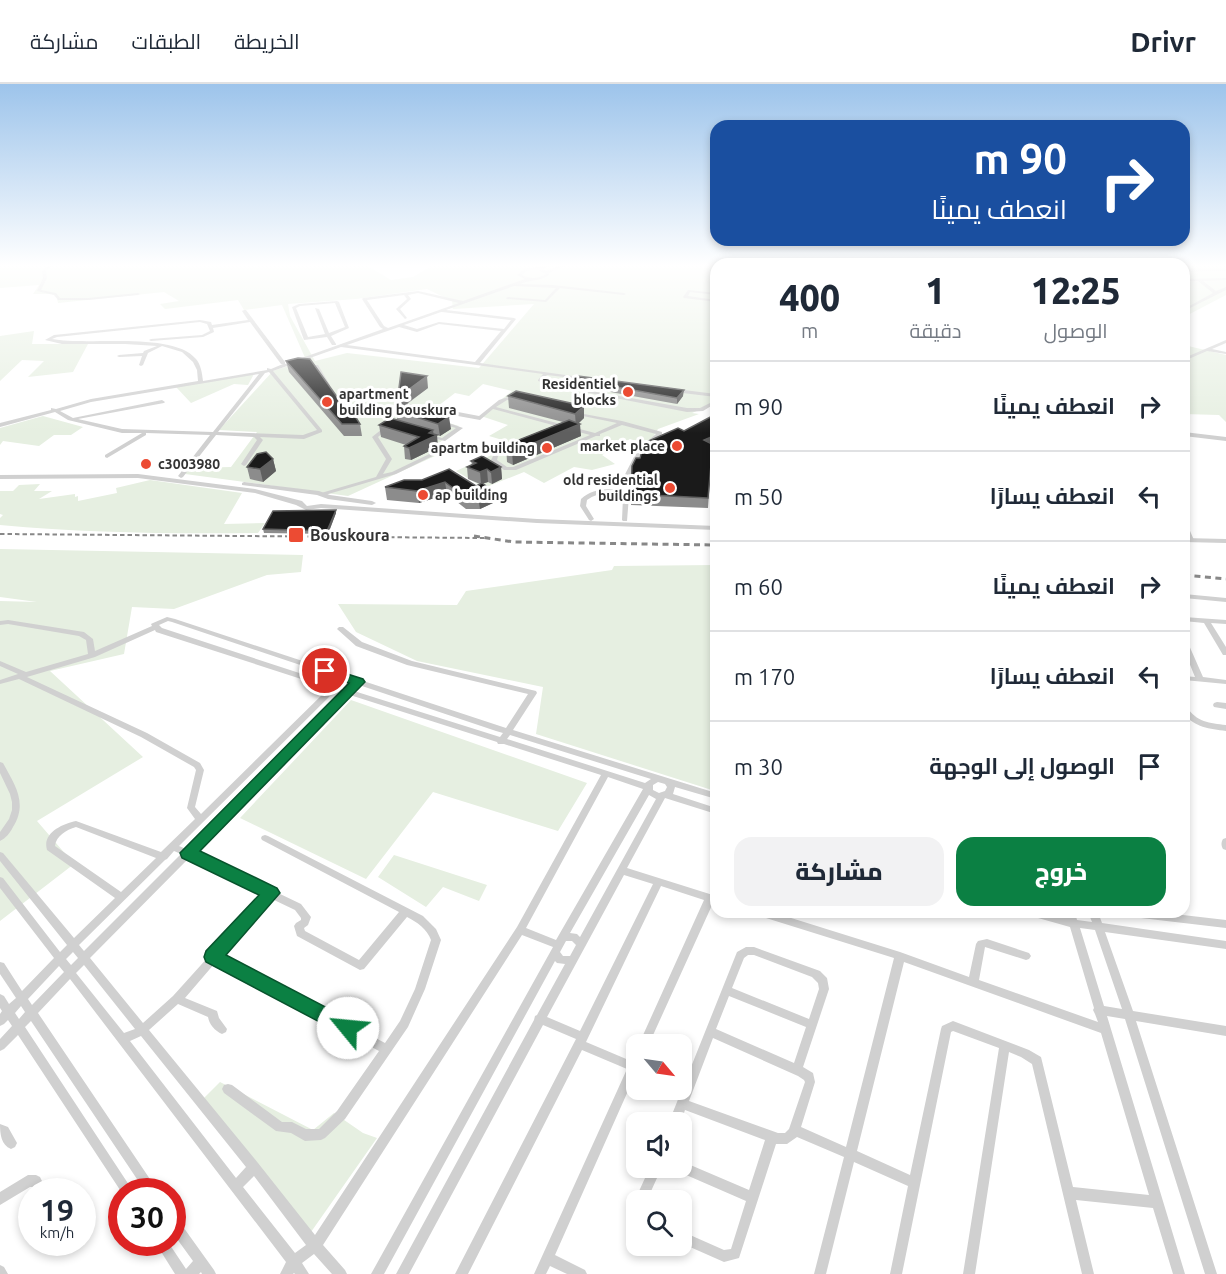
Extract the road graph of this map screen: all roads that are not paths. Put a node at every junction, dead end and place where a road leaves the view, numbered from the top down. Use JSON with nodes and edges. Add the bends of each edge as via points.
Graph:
{"nodes":[{"id":1,"x":250,"y":321,"type":"edge"},
{"id":2,"x":195,"y":322,"type":"edge"},
{"id":3,"x":204,"y":322,"type":"edge"},
{"id":4,"x":247,"y":322,"type":"edge"},
{"id":5,"x":300,"y":322,"type":"edge"},
{"id":6,"x":322,"y":322,"type":"edge"},
{"id":7,"x":345,"y":322,"type":"edge"},
{"id":8,"x":378,"y":322,"type":"edge"},
{"id":9,"x":396,"y":322,"type":"edge"},
{"id":10,"x":408,"y":322,"type":"edge"},
{"id":11,"x":512,"y":322,"type":"edge"},
{"id":12,"x":399,"y":325,"type":"junction"},
{"id":13,"x":152,"y":326,"type":"junction"},
{"id":14,"x":211,"y":327,"type":"junction"},
{"id":15,"x":382,"y":327,"type":"junction"},
{"id":16,"x":387,"y":329,"type":"junction"},
{"id":17,"x":504,"y":330,"type":"junction"},
{"id":18,"x":328,"y":335,"type":"junction"},
{"id":19,"x":150,"y":342,"type":"junction"},
{"id":20,"x":1225,"y":342,"type":"edge"},
{"id":21,"x":334,"y":344,"type":"junction"},
{"id":22,"x":162,"y":345,"type":"junction"},
{"id":23,"x":342,"y":346,"type":"junction"},
{"id":24,"x":1206,"y":350,"type":"junction"},
{"id":25,"x":1190,"y":351,"type":"edge"},
{"id":26,"x":1200,"y":351,"type":"junction"},
{"id":27,"x":1226,"y":353,"type":"edge"},
{"id":28,"x":145,"y":354,"type":"junction"},
{"id":29,"x":119,"y":356,"type":"dead end"},
{"id":30,"x":1190,"y":357,"type":"edge"},
{"id":31,"x":303,"y":360,"type":"junction"},
{"id":32,"x":283,"y":363,"type":"junction"},
{"id":33,"x":477,"y":363,"type":"junction"},
{"id":34,"x":141,"y":365,"type":"dead end"},
{"id":35,"x":310,"y":365,"type":"junction"},
{"id":36,"x":301,"y":366,"type":"edge"},
{"id":37,"x":265,"y":370,"type":"junction"},
{"id":38,"x":546,"y":373,"type":"junction"},
{"id":39,"x":600,"y":381,"type":"edge"},
{"id":40,"x":201,"y":382,"type":"junction"},
{"id":41,"x":329,"y":386,"type":"edge"},
{"id":42,"x":669,"y":390,"type":"edge"},
{"id":43,"x":710,"y":395,"type":"edge"},
{"id":44,"x":527,"y":400,"type":"edge"},
{"id":45,"x":162,"y":402,"type":"dead end"},
{"id":46,"x":710,"y":405,"type":"edge"},
{"id":47,"x":52,"y":408,"type":"junction"},
{"id":48,"x":494,"y":408,"type":"junction"},
{"id":49,"x":568,"y":411,"type":"edge"},
{"id":50,"x":458,"y":414,"type":"dead end"},
{"id":51,"x":68,"y":418,"type":"junction"},
{"id":52,"x":433,"y":420,"type":"edge"},
{"id":53,"x":0,"y":423,"type":"edge"},
{"id":54,"x":622,"y":423,"type":"junction"},
{"id":55,"x":390,"y":425,"type":"edge"},
{"id":56,"x":566,"y":427,"type":"junction"},
{"id":57,"x":555,"y":430,"type":"edge"},
{"id":58,"x":146,"y":433,"type":"junction"},
{"id":59,"x":420,"y":434,"type":"edge"},
{"id":60,"x":215,"y":435,"type":"junction"},
{"id":61,"x":256,"y":435,"type":"junction"},
{"id":62,"x":598,"y":435,"type":"junction"},
{"id":63,"x":1190,"y":435,"type":"edge"},
{"id":64,"x":1226,"y":438,"type":"edge"},
{"id":65,"x":519,"y":445,"type":"edge"},
{"id":66,"x":446,"y":448,"type":"dead end"},
{"id":67,"x":107,"y":456,"type":"dead end"},
{"id":68,"x":244,"y":464,"type":"dead end"},
{"id":69,"x":0,"y":472,"type":"edge"},
{"id":70,"x":182,"y":476,"type":"junction"},
{"id":71,"x":0,"y":477,"type":"edge"},
{"id":72,"x":378,"y":478,"type":"junction"},
{"id":73,"x":619,"y":492,"type":"junction"},
{"id":74,"x":314,"y":493,"type":"junction"},
{"id":75,"x":326,"y":496,"type":"junction"},
{"id":76,"x":299,"y":503,"type":"junction"},
{"id":77,"x":321,"y":506,"type":"junction"},
{"id":78,"x":591,"y":519,"type":"junction"},
{"id":79,"x":625,"y":520,"type":"junction"},
{"id":80,"x":710,"y":523,"type":"edge"},
{"id":81,"x":710,"y":530,"type":"edge"},
{"id":82,"x":1226,"y":541,"type":"edge"},
{"id":83,"x":1190,"y":542,"type":"edge"},
{"id":84,"x":1190,"y":542,"type":"edge"},
{"id":85,"x":1226,"y":547,"type":"edge"},
{"id":86,"x":1190,"y":597,"type":"edge"},
{"id":87,"x":1226,"y":600,"type":"edge"},
{"id":88,"x":1190,"y":619,"type":"edge"},
{"id":89,"x":1206,"y":620,"type":"junction"},
{"id":90,"x":1226,"y":622,"type":"edge"},
{"id":91,"x":0,"y":623,"type":"edge"},
{"id":92,"x":155,"y":627,"type":"junction"},
{"id":93,"x":341,"y":629,"type":"dead end"},
{"id":94,"x":268,"y":652,"type":"junction"},
{"id":95,"x":1226,"y":653,"type":"edge"},
{"id":96,"x":92,"y":655,"type":"junction"},
{"id":97,"x":1190,"y":657,"type":"edge"},
{"id":98,"x":256,"y":662,"type":"junction"},
{"id":99,"x":0,"y":663,"type":"edge"},
{"id":100,"x":21,"y":675,"type":"junction"},
{"id":101,"x":345,"y":677,"type":"junction"},
{"id":102,"x":1190,"y":679,"type":"edge"},
{"id":103,"x":2,"y":680,"type":"edge"},
{"id":104,"x":1200,"y":680,"type":"junction"},
{"id":105,"x":358,"y":682,"type":"junction"},
{"id":106,"x":1226,"y":682,"type":"edge"},
{"id":107,"x":335,"y":687,"type":"junction"},
{"id":108,"x":348,"y":692,"type":"junction"},
{"id":109,"x":1190,"y":717,"type":"edge"},
{"id":110,"x":1226,"y":728,"type":"edge"},
{"id":111,"x":508,"y":732,"type":"junction"},
{"id":112,"x":501,"y":742,"type":"junction"},
{"id":113,"x":0,"y":765,"type":"edge"},
{"id":114,"x":606,"y":774,"type":"junction"},
{"id":115,"x":665,"y":781,"type":"junction"},
{"id":116,"x":648,"y":787,"type":"junction"},
{"id":117,"x":710,"y":794,"type":"edge"},
{"id":118,"x":664,"y":795,"type":"junction"},
{"id":119,"x":710,"y":809,"type":"edge"},
{"id":120,"x":211,"y":810,"type":"junction"},
{"id":121,"x":225,"y":815,"type":"junction"},
{"id":122,"x":201,"y":820,"type":"junction"},
{"id":123,"x":0,"y":838,"type":"edge"},
{"id":124,"x":265,"y":838,"type":"dead end"},
{"id":125,"x":1226,"y":841,"type":"edge"},
{"id":126,"x":174,"y":847,"type":"junction"},
{"id":127,"x":1226,"y":847,"type":"edge"},
{"id":128,"x":188,"y":853,"type":"junction"},
{"id":129,"x":0,"y":855,"type":"edge"},
{"id":130,"x":164,"y":857,"type":"junction"},
{"id":131,"x":621,"y":870,"type":"junction"},
{"id":132,"x":0,"y":881,"type":"edge"},
{"id":133,"x":658,"y":882,"type":"junction"},
{"id":134,"x":271,"y":893,"type":"junction"},
{"id":135,"x":122,"y":898,"type":"junction"},
{"id":136,"x":710,"y":898,"type":"edge"},
{"id":137,"x":710,"y":905,"type":"edge"},
{"id":138,"x":405,"y":912,"type":"junction"},
{"id":139,"x":779,"y":918,"type":"edge"},
{"id":140,"x":1071,"y":918,"type":"edge"},
{"id":141,"x":1095,"y":918,"type":"edge"},
{"id":142,"x":1175,"y":918,"type":"edge"},
{"id":143,"x":1226,"y":924,"type":"edge"},
{"id":144,"x":1099,"y":927,"type":"junction"},
{"id":145,"x":520,"y":930,"type":"junction"},
{"id":146,"x":581,"y":944,"type":"junction"},
{"id":147,"x":559,"y":945,"type":"junction"},
{"id":148,"x":1226,"y":945,"type":"edge"},
{"id":149,"x":72,"y":946,"type":"junction"},
{"id":150,"x":900,"y":956,"type":"junction"},
{"id":151,"x":1026,"y":956,"type":"dead end"},
{"id":152,"x":213,"y":957,"type":"junction"},
{"id":153,"x":83,"y":958,"type":"junction"},
{"id":154,"x":60,"y":959,"type":"junction"},
{"id":155,"x":572,"y":960,"type":"junction"},
{"id":156,"x":0,"y":966,"type":"edge"},
{"id":157,"x":70,"y":971,"type":"junction"},
{"id":158,"x":973,"y":983,"type":"junction"},
{"id":159,"x":727,"y":991,"type":"junction"},
{"id":160,"x":0,"y":999,"type":"edge"},
{"id":161,"x":22,"y":999,"type":"junction"},
{"id":162,"x":177,"y":999,"type":"junction"},
{"id":163,"x":1098,"y":1010,"type":"junction"},
{"id":164,"x":9,"y":1012,"type":"junction"},
{"id":165,"x":31,"y":1013,"type":"junction"},
{"id":166,"x":1129,"y":1014,"type":"junction"},
{"id":167,"x":540,"y":1019,"type":"junction"},
{"id":168,"x":0,"y":1021,"type":"edge"},
{"id":169,"x":19,"y":1025,"type":"junction"},
{"id":170,"x":812,"y":1025,"type":"junction"},
{"id":171,"x":222,"y":1029,"type":"dead end"},
{"id":172,"x":1103,"y":1029,"type":"junction"},
{"id":173,"x":141,"y":1031,"type":"junction"},
{"id":174,"x":1226,"y":1031,"type":"edge"},
{"id":175,"x":711,"y":1032,"type":"junction"},
{"id":176,"x":649,"y":1034,"type":"edge"},
{"id":177,"x":122,"y":1039,"type":"junction"},
{"id":178,"x":581,"y":1040,"type":"junction"},
{"id":179,"x":1005,"y":1045,"type":"junction"},
{"id":180,"x":0,"y":1046,"type":"edge"},
{"id":181,"x":386,"y":1049,"type":"junction"},
{"id":182,"x":626,"y":1061,"type":"edge"},
{"id":183,"x":797,"y":1070,"type":"junction"},
{"id":184,"x":692,"y":1071,"type":"edge"},
{"id":185,"x":626,"y":1085,"type":"edge"},
{"id":186,"x":228,"y":1089,"type":"dead end"},
{"id":187,"x":682,"y":1100,"type":"edge"},
{"id":188,"x":682,"y":1104,"type":"junction"},
{"id":189,"x":679,"y":1112,"type":"edge"},
{"id":190,"x":0,"y":1130,"type":"edge"},
{"id":191,"x":795,"y":1130,"type":"junction"},
{"id":192,"x":772,"y":1137,"type":"junction"},
{"id":193,"x":11,"y":1143,"type":"dead end"},
{"id":194,"x":851,"y":1154,"type":"junction"},
{"id":195,"x":254,"y":1167,"type":"junction"},
{"id":196,"x":692,"y":1172,"type":"edge"},
{"id":197,"x":119,"y":1178,"type":"edge"},
{"id":198,"x":143,"y":1178,"type":"edge"},
{"id":199,"x":915,"y":1183,"type":"junction"},
{"id":200,"x":236,"y":1186,"type":"junction"},
{"id":201,"x":18,"y":1187,"type":"edge"},
{"id":202,"x":1069,"y":1193,"type":"junction"},
{"id":203,"x":753,"y":1198,"type":"junction"},
{"id":204,"x":0,"y":1199,"type":"edge"},
{"id":205,"x":1157,"y":1202,"type":"junction"},
{"id":206,"x":186,"y":1241,"type":"edge"},
{"id":207,"x":692,"y":1242,"type":"edge"},
{"id":208,"x":315,"y":1246,"type":"junction"},
{"id":209,"x":170,"y":1256,"type":"edge"},
{"id":210,"x":547,"y":1258,"type":"junction"},
{"id":211,"x":294,"y":1261,"type":"junction"},
{"id":212,"x":201,"y":1262,"type":"junction"},
{"id":213,"x":182,"y":1274,"type":"edge"},
{"id":214,"x":190,"y":1274,"type":"edge"},
{"id":215,"x":210,"y":1274,"type":"edge"},
{"id":216,"x":286,"y":1274,"type":"edge"},
{"id":217,"x":303,"y":1274,"type":"edge"},
{"id":218,"x":341,"y":1274,"type":"edge"},
{"id":219,"x":377,"y":1274,"type":"edge"},
{"id":220,"x":402,"y":1274,"type":"edge"},
{"id":221,"x":462,"y":1274,"type":"edge"},
{"id":222,"x":540,"y":1274,"type":"edge"},
{"id":223,"x":581,"y":1274,"type":"edge"},
{"id":224,"x":820,"y":1274,"type":"edge"},
{"id":225,"x":896,"y":1274,"type":"edge"},
{"id":226,"x":969,"y":1274,"type":"edge"},
{"id":227,"x":1088,"y":1274,"type":"edge"},
{"id":228,"x":1179,"y":1274,"type":"edge"},
{"id":229,"x":1211,"y":1274,"type":"edge"}],
"edges":[{"from":1,"to":32,"type":"street"},
{"from":2,"to":13,"type":"street"},
{"from":3,"to":14,"type":"street"},
{"from":4,"to":14,"type":"street"},
{"from":5,"to":18,"type":"street","via":[[306,339]]},
{"from":6,"to":18,"type":"street"},
{"from":7,"to":18,"type":"street","via":[[347,327]]},
{"from":8,"to":15,"type":"street"},
{"from":9,"to":15,"type":"street"},
{"from":10,"to":12,"type":"street"},
{"from":11,"to":17,"type":"street"},
{"from":12,"to":16,"type":"street"},
{"from":12,"to":17,"type":"street","via":[[417,331],[439,322]]},
{"from":13,"to":19,"type":"street"},
{"from":13,"to":19,"type":"street","via":[[46,340]]},
{"from":14,"to":19,"type":"street","via":[[211,332],[203,336]]},
{"from":15,"to":16,"type":"street"},
{"from":15,"to":21,"type":"street"},
{"from":16,"to":23,"type":"street"},
{"from":17,"to":33,"type":"street"},
{"from":18,"to":21,"type":"street"},
{"from":19,"to":22,"type":"street"},
{"from":20,"to":24,"type":"street"},
{"from":21,"to":32,"type":"street"},
{"from":22,"to":28,"type":"street"},
{"from":22,"to":40,"type":"street","via":[[193,357]]},
{"from":23,"to":31,"type":"street"},
{"from":23,"to":33,"type":"street"},
{"from":24,"to":26,"type":"street"},
{"from":24,"to":27,"type":"street"},
{"from":25,"to":26,"type":"street"},
{"from":26,"to":30,"type":"street"},
{"from":28,"to":29,"type":"street"},
{"from":28,"to":34,"type":"street"},
{"from":31,"to":35,"type":"street"},
{"from":31,"to":37,"type":"street"},
{"from":32,"to":37,"type":"street"},
{"from":33,"to":38,"type":"street"},
{"from":35,"to":36,"type":"street"},
{"from":35,"to":41,"type":"street","via":[[316,366]]},
{"from":37,"to":40,"type":"street"},
{"from":37,"to":60,"type":"street"},
{"from":37,"to":61,"type":"street","via":[[320,431],[304,437]]},
{"from":38,"to":39,"type":"street"},
{"from":38,"to":46,"type":"street","via":[[540,380],[687,410],[701,410]]},
{"from":40,"to":47,"type":"street"},
{"from":42,"to":43,"type":"street"},
{"from":44,"to":48,"type":"street","via":[[506,397]]},
{"from":45,"to":51,"type":"street"},
{"from":47,"to":51,"type":"street"},
{"from":47,"to":53,"type":"street"},
{"from":48,"to":50,"type":"street","via":[[480,418]]},
{"from":48,"to":56,"type":"street"},
{"from":49,"to":54,"type":"street"},
{"from":51,"to":58,"type":"street"},
{"from":52,"to":59,"type":"street","via":[[460,428],[441,440]]},
{"from":54,"to":62,"type":"street"},
{"from":54,"to":73,"type":"street","via":[[660,434],[640,450]]},
{"from":55,"to":72,"type":"street","via":[[375,437],[389,459]]},
{"from":56,"to":57,"type":"street"},
{"from":56,"to":62,"type":"street"},
{"from":58,"to":60,"type":"street"},
{"from":58,"to":67,"type":"street"},
{"from":60,"to":61,"type":"street"},
{"from":60,"to":70,"type":"street"},
{"from":61,"to":68,"type":"street","via":[[260,440]]},
{"from":62,"to":65,"type":"street","via":[[514,469],[506,469],[494,460],[496,455]]},
{"from":63,"to":64,"type":"street"},
{"from":66,"to":72,"type":"street"},
{"from":69,"to":70,"type":"street"},
{"from":70,"to":74,"type":"street"},
{"from":71,"to":76,"type":"street","via":[[157,477],[255,491]]},
{"from":72,"to":75,"type":"street"},
{"from":73,"to":78,"type":"street","via":[[600,491],[587,496],[582,502]]},
{"from":73,"to":79,"type":"street","via":[[626,498]]},
{"from":74,"to":75,"type":"street"},
{"from":74,"to":76,"type":"street"},
{"from":75,"to":77,"type":"street","via":[[328,501]]},
{"from":75,"to":78,"type":"street","via":[[440,509]]},
{"from":76,"to":77,"type":"street","via":[[306,507]]},
{"from":77,"to":81,"type":"street","via":[[506,519],[540,526]]},
{"from":78,"to":79,"type":"street"},
{"from":79,"to":80,"type":"street"},
{"from":82,"to":83,"type":"street"},
{"from":84,"to":85,"type":"street"},
{"from":86,"to":87,"type":"street"},
{"from":88,"to":89,"type":"street"},
{"from":89,"to":90,"type":"street"},
{"from":89,"to":95,"type":"street"},
{"from":91,"to":96,"type":"street","via":[[81,634],[89,639]]},
{"from":92,"to":94,"type":"street","via":[[160,621],[172,620]]},
{"from":92,"to":96,"type":"street"},
{"from":92,"to":98,"type":"street"},
{"from":93,"to":111,"type":"street","via":[[359,644],[411,663],[533,693]]},
{"from":94,"to":98,"type":"street"},
{"from":94,"to":101,"type":"street"},
{"from":96,"to":100,"type":"street"},
{"from":97,"to":104,"type":"street"},
{"from":98,"to":107,"type":"street"},
{"from":99,"to":100,"type":"street"},
{"from":100,"to":103,"type":"street"},
{"from":100,"to":122,"type":"street","via":[[197,765],[200,770],[191,808]]},
{"from":101,"to":105,"type":"street"},
{"from":101,"to":107,"type":"street"},
{"from":102,"to":104,"type":"street"},
{"from":104,"to":106,"type":"street"},
{"from":105,"to":108,"type":"street"},
{"from":105,"to":111,"type":"street"},
{"from":107,"to":108,"type":"street"},
{"from":107,"to":120,"type":"street"},
{"from":108,"to":112,"type":"street"},
{"from":108,"to":121,"type":"street"},
{"from":109,"to":110,"type":"street"},
{"from":111,"to":112,"type":"street"},
{"from":111,"to":115,"type":"street"},
{"from":112,"to":114,"type":"street"},
{"from":113,"to":123,"type":"street","via":[[17,803],[13,821]]},
{"from":114,"to":116,"type":"street"},
{"from":114,"to":145,"type":"street"},
{"from":115,"to":116,"type":"street","via":[[651,782]]},
{"from":115,"to":117,"type":"street"},
{"from":115,"to":118,"type":"street","via":[[671,787]]},
{"from":116,"to":118,"type":"street","via":[[654,795]]},
{"from":116,"to":147,"type":"street"},
{"from":118,"to":119,"type":"street"},
{"from":118,"to":131,"type":"street"},
{"from":120,"to":121,"type":"street"},
{"from":120,"to":122,"type":"street"},
{"from":121,"to":128,"type":"street"},
{"from":122,"to":126,"type":"street"},
{"from":124,"to":138,"type":"street"},
{"from":125,"to":127,"type":"street"},
{"from":126,"to":128,"type":"street"},
{"from":126,"to":130,"type":"street"},
{"from":128,"to":134,"type":"street"},
{"from":128,"to":153,"type":"street"},
{"from":129,"to":149,"type":"street"},
{"from":130,"to":135,"type":"street"},
{"from":130,"to":135,"type":"street","via":[[76,824],[64,827],[52,839],[50,848]]},
{"from":131,"to":133,"type":"street"},
{"from":131,"to":146,"type":"street"},
{"from":132,"to":154,"type":"street"},
{"from":133,"to":136,"type":"street"},
{"from":133,"to":178,"type":"street"},
{"from":134,"to":138,"type":"street","via":[[300,909],[306,917],[299,926],[300,933],[360,966]]},
{"from":134,"to":152,"type":"street"},
{"from":135,"to":149,"type":"street"},
{"from":137,"to":176,"type":"street"},
{"from":138,"to":181,"type":"street","via":[[426,923],[436,940],[404,1024]]},
{"from":139,"to":150,"type":"street"},
{"from":140,"to":144,"type":"street"},
{"from":140,"to":163,"type":"street"},
{"from":141,"to":144,"type":"street"},
{"from":142,"to":143,"type":"street"},
{"from":144,"to":148,"type":"street"},
{"from":144,"to":166,"type":"street"},
{"from":145,"to":147,"type":"street"},
{"from":145,"to":208,"type":"street"},
{"from":146,"to":147,"type":"street","via":[[574,937]]},
{"from":146,"to":155,"type":"street"},
{"from":147,"to":155,"type":"street","via":[[561,960]]},
{"from":147,"to":219,"type":"street"},
{"from":149,"to":153,"type":"street"},
{"from":149,"to":154,"type":"street"},
{"from":150,"to":158,"type":"street"},
{"from":150,"to":194,"type":"street"},
{"from":151,"to":158,"type":"street","via":[[981,944]]},
{"from":152,"to":162,"type":"street"},
{"from":152,"to":181,"type":"street"},
{"from":153,"to":157,"type":"street"},
{"from":153,"to":173,"type":"street"},
{"from":154,"to":157,"type":"street"},
{"from":154,"to":161,"type":"street"},
{"from":155,"to":167,"type":"street"},
{"from":156,"to":161,"type":"street"},
{"from":157,"to":165,"type":"street"},
{"from":157,"to":177,"type":"street"},
{"from":158,"to":172,"type":"street"},
{"from":159,"to":170,"type":"street"},
{"from":159,"to":170,"type":"street","via":[[740,955],[746,951],[816,974],[824,989]]},
{"from":159,"to":175,"type":"street"},
{"from":160,"to":164,"type":"street"},
{"from":161,"to":164,"type":"street"},
{"from":161,"to":165,"type":"street"},
{"from":162,"to":171,"type":"street","via":[[213,1014]]},
{"from":162,"to":173,"type":"street"},
{"from":163,"to":166,"type":"street"},
{"from":163,"to":172,"type":"street"},
{"from":164,"to":168,"type":"street"},
{"from":164,"to":169,"type":"street"},
{"from":165,"to":169,"type":"street"},
{"from":165,"to":198,"type":"street"},
{"from":166,"to":174,"type":"street"},
{"from":166,"to":229,"type":"street"},
{"from":167,"to":178,"type":"street"},
{"from":167,"to":220,"type":"street"},
{"from":169,"to":180,"type":"street"},
{"from":169,"to":197,"type":"street"},
{"from":170,"to":183,"type":"street"},
{"from":172,"to":205,"type":"street"},
{"from":173,"to":177,"type":"street"},
{"from":173,"to":195,"type":"street"},
{"from":175,"to":183,"type":"street"},
{"from":175,"to":184,"type":"street"},
{"from":177,"to":200,"type":"street"},
{"from":178,"to":182,"type":"street"},
{"from":178,"to":221,"type":"street"},
{"from":179,"to":199,"type":"street","via":[[956,1026],[946,1029]]},
{"from":179,"to":202,"type":"street","via":[[1029,1055],[1038,1065]]},
{"from":179,"to":226,"type":"street"},
{"from":181,"to":186,"type":"street","via":[[342,1115],[321,1134],[305,1135],[280,1126]]},
{"from":183,"to":191,"type":"street","via":[[806,1073],[810,1082]]},
{"from":185,"to":210,"type":"street"},
{"from":187,"to":188,"type":"street"},
{"from":188,"to":189,"type":"street"},
{"from":188,"to":192,"type":"street"},
{"from":190,"to":193,"type":"street"},
{"from":191,"to":192,"type":"street","via":[[787,1138]]},
{"from":191,"to":194,"type":"street"},
{"from":192,"to":203,"type":"street"},
{"from":194,"to":199,"type":"street"},
{"from":194,"to":224,"type":"street"},
{"from":195,"to":200,"type":"street"},
{"from":195,"to":208,"type":"street"},
{"from":196,"to":203,"type":"street"},
{"from":199,"to":225,"type":"street"},
{"from":200,"to":211,"type":"street"},
{"from":201,"to":204,"type":"street"},
{"from":202,"to":205,"type":"street"},
{"from":202,"to":227,"type":"street"},
{"from":203,"to":207,"type":"street","via":[[732,1256]]},
{"from":205,"to":228,"type":"street"},
{"from":206,"to":212,"type":"street"},
{"from":208,"to":211,"type":"street"},
{"from":208,"to":218,"type":"street"},
{"from":209,"to":213,"type":"street"},
{"from":210,"to":222,"type":"street"},
{"from":210,"to":223,"type":"street"},
{"from":211,"to":216,"type":"street"},
{"from":211,"to":217,"type":"street"},
{"from":212,"to":214,"type":"street"},
{"from":212,"to":215,"type":"street"}]}
